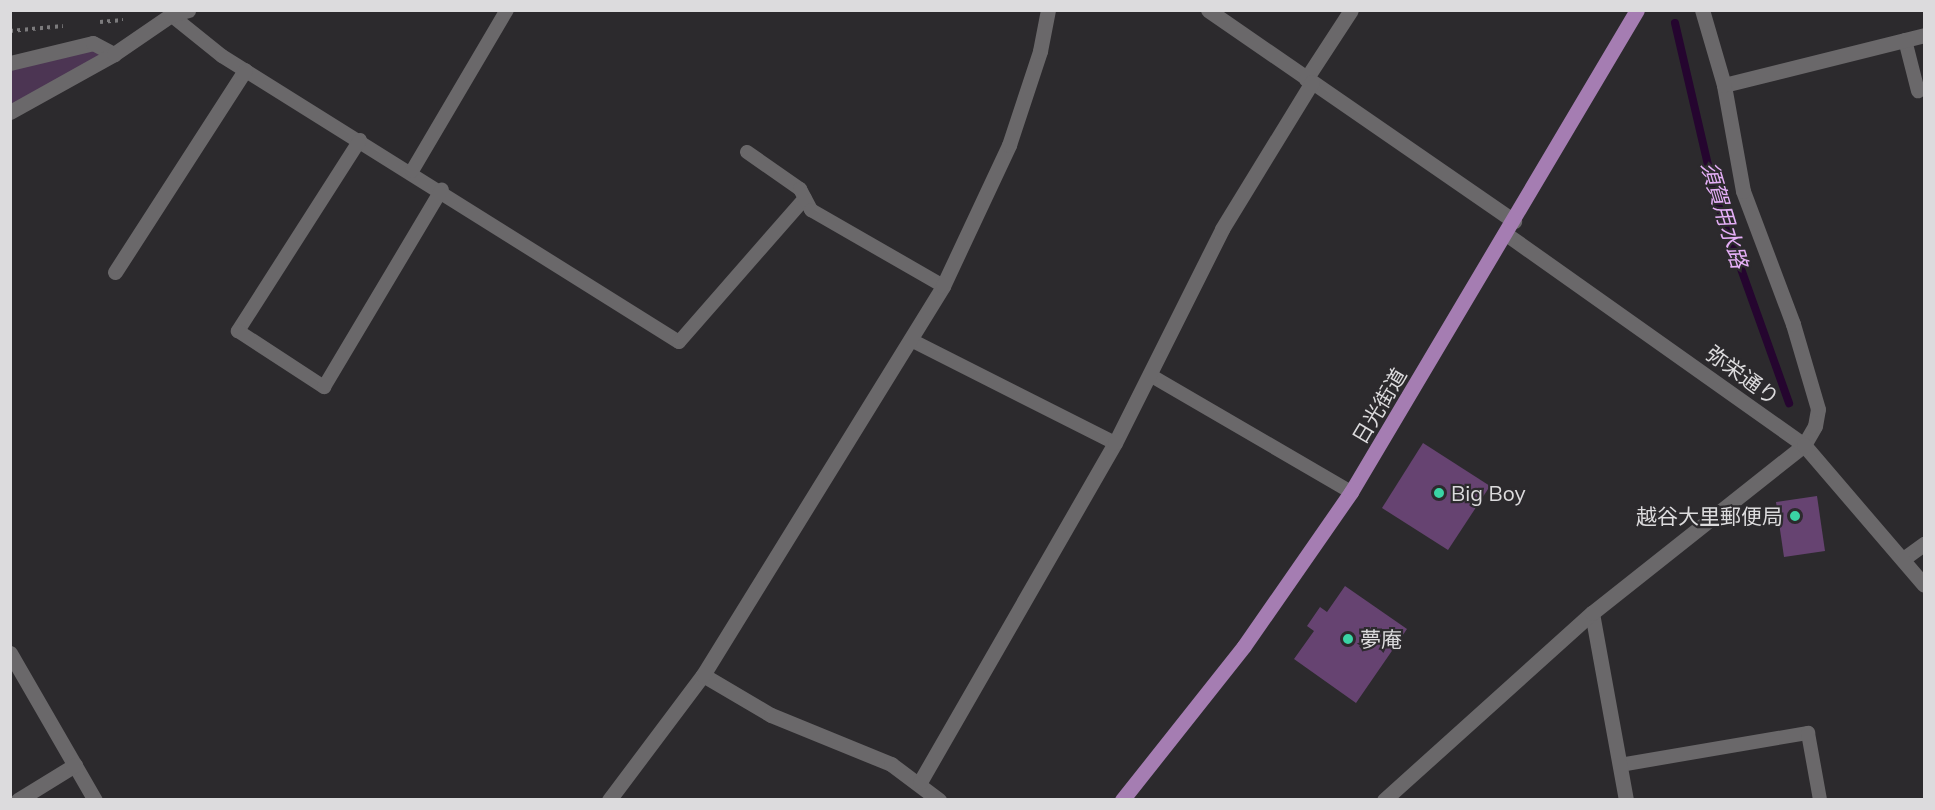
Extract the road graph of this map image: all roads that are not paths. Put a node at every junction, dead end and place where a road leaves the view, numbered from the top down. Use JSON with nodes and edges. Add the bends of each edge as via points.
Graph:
{"nodes":[{"id":1,"x":188,"y":10,"type":"edge"},
{"id":2,"x":507,"y":10,"type":"edge"},
{"id":3,"x":1048,"y":10,"type":"edge"},
{"id":4,"x":1208,"y":10,"type":"edge"},
{"id":5,"x":1352,"y":10,"type":"edge"},
{"id":6,"x":1637,"y":10,"type":"edge"},
{"id":7,"x":1702,"y":10,"type":"edge"},
{"id":8,"x":171,"y":15,"type":"junction"},
{"id":9,"x":1924,"y":35,"type":"edge"},
{"id":10,"x":1905,"y":40,"type":"junction"},
{"id":11,"x":114,"y":54,"type":"junction"},
{"id":12,"x":10,"y":63,"type":"edge"},
{"id":13,"x":245,"y":70,"type":"junction"},
{"id":14,"x":1309,"y":81,"type":"junction"},
{"id":15,"x":1724,"y":84,"type":"junction"},
{"id":16,"x":1918,"y":92,"type":"dead end"},
{"id":17,"x":10,"y":112,"type":"edge"},
{"id":18,"x":360,"y":140,"type":"junction"},
{"id":19,"x":747,"y":152,"type":"dead end"},
{"id":20,"x":412,"y":171,"type":"junction"},
{"id":21,"x":442,"y":189,"type":"junction"},
{"id":22,"x":805,"y":198,"type":"junction"},
{"id":23,"x":1514,"y":220,"type":"junction"},
{"id":24,"x":1506,"y":234,"type":"junction"},
{"id":25,"x":115,"y":272,"type":"dead end"},
{"id":26,"x":943,"y":286,"type":"junction"},
{"id":27,"x":911,"y":340,"type":"junction"},
{"id":28,"x":1150,"y":375,"type":"junction"},
{"id":29,"x":1115,"y":443,"type":"junction"},
{"id":30,"x":1804,"y":445,"type":"junction"},
{"id":31,"x":1351,"y":492,"type":"junction"},
{"id":32,"x":1924,"y":544,"type":"edge"},
{"id":33,"x":1903,"y":559,"type":"junction"},
{"id":34,"x":1924,"y":585,"type":"edge"},
{"id":35,"x":1592,"y":613,"type":"junction"},
{"id":36,"x":11,"y":656,"type":"edge"},
{"id":37,"x":702,"y":675,"type":"junction"},
{"id":38,"x":75,"y":765,"type":"junction"},
{"id":39,"x":1620,"y":765,"type":"junction"},
{"id":40,"x":920,"y":782,"type":"junction"},
{"id":41,"x":18,"y":800,"type":"edge"},
{"id":42,"x":95,"y":800,"type":"edge"},
{"id":43,"x":609,"y":800,"type":"edge"},
{"id":44,"x":939,"y":800,"type":"edge"},
{"id":45,"x":1122,"y":800,"type":"edge"},
{"id":46,"x":1384,"y":800,"type":"edge"},
{"id":47,"x":1626,"y":800,"type":"edge"},
{"id":48,"x":1820,"y":800,"type":"edge"}],
"edges":[{"from":1,"to":8,"type":"street"},
{"from":2,"to":20,"type":"lane"},
{"from":3,"to":26,"type":"street","via":[[1040,51],[1009,145]]},
{"from":4,"to":14,"type":"street"},
{"from":5,"to":14,"type":"street"},
{"from":6,"to":23,"type":"main road","name":"日光街道"},
{"from":7,"to":15,"type":"street"},
{"from":8,"to":11,"type":"street"},
{"from":8,"to":13,"type":"lane"},
{"from":9,"to":10,"type":"street"},
{"from":10,"to":15,"type":"street"},
{"from":10,"to":16,"type":"lane"},
{"from":11,"to":12,"type":"street","via":[[93,43]]},
{"from":11,"to":17,"type":"street"},
{"from":13,"to":18,"type":"lane"},
{"from":13,"to":25,"type":"street"},
{"from":14,"to":23,"type":"street"},
{"from":14,"to":28,"type":"street","via":[[1222,229]]},
{"from":15,"to":30,"type":"street","via":[[1743,191],[1818,409]]},
{"from":18,"to":20,"type":"lane"},
{"from":18,"to":21,"type":"lane","via":[[238,331],[324,387]]},
{"from":19,"to":22,"type":"lane"},
{"from":20,"to":21,"type":"lane"},
{"from":21,"to":22,"type":"lane","via":[[679,342]]},
{"from":22,"to":26,"type":"lane","via":[[810,210]]},
{"from":23,"to":24,"type":"main road","name":"日光街道"},
{"from":24,"to":30,"type":"street","name":"弥栄通り"},
{"from":24,"to":31,"type":"main road","name":"日光街道"},
{"from":26,"to":27,"type":"street"},
{"from":27,"to":29,"type":"lane"},
{"from":27,"to":37,"type":"street"},
{"from":28,"to":29,"type":"street"},
{"from":28,"to":31,"type":"lane"},
{"from":29,"to":40,"type":"street"},
{"from":30,"to":33,"type":"street","name":"弥栄通り"},
{"from":30,"to":35,"type":"street"},
{"from":31,"to":45,"type":"main road","name":"日光街道","via":[[1244,646]]},
{"from":32,"to":33,"type":"street"},
{"from":33,"to":34,"type":"street","name":"弥栄通り"},
{"from":35,"to":39,"type":"street"},
{"from":35,"to":46,"type":"street"},
{"from":36,"to":38,"type":"street"},
{"from":37,"to":40,"type":"street","via":[[771,715],[891,764]]},
{"from":37,"to":43,"type":"street"},
{"from":38,"to":41,"type":"street"},
{"from":38,"to":42,"type":"street"},
{"from":39,"to":47,"type":"street"},
{"from":39,"to":48,"type":"lane","via":[[1808,734]]},
{"from":40,"to":44,"type":"street"}]}
